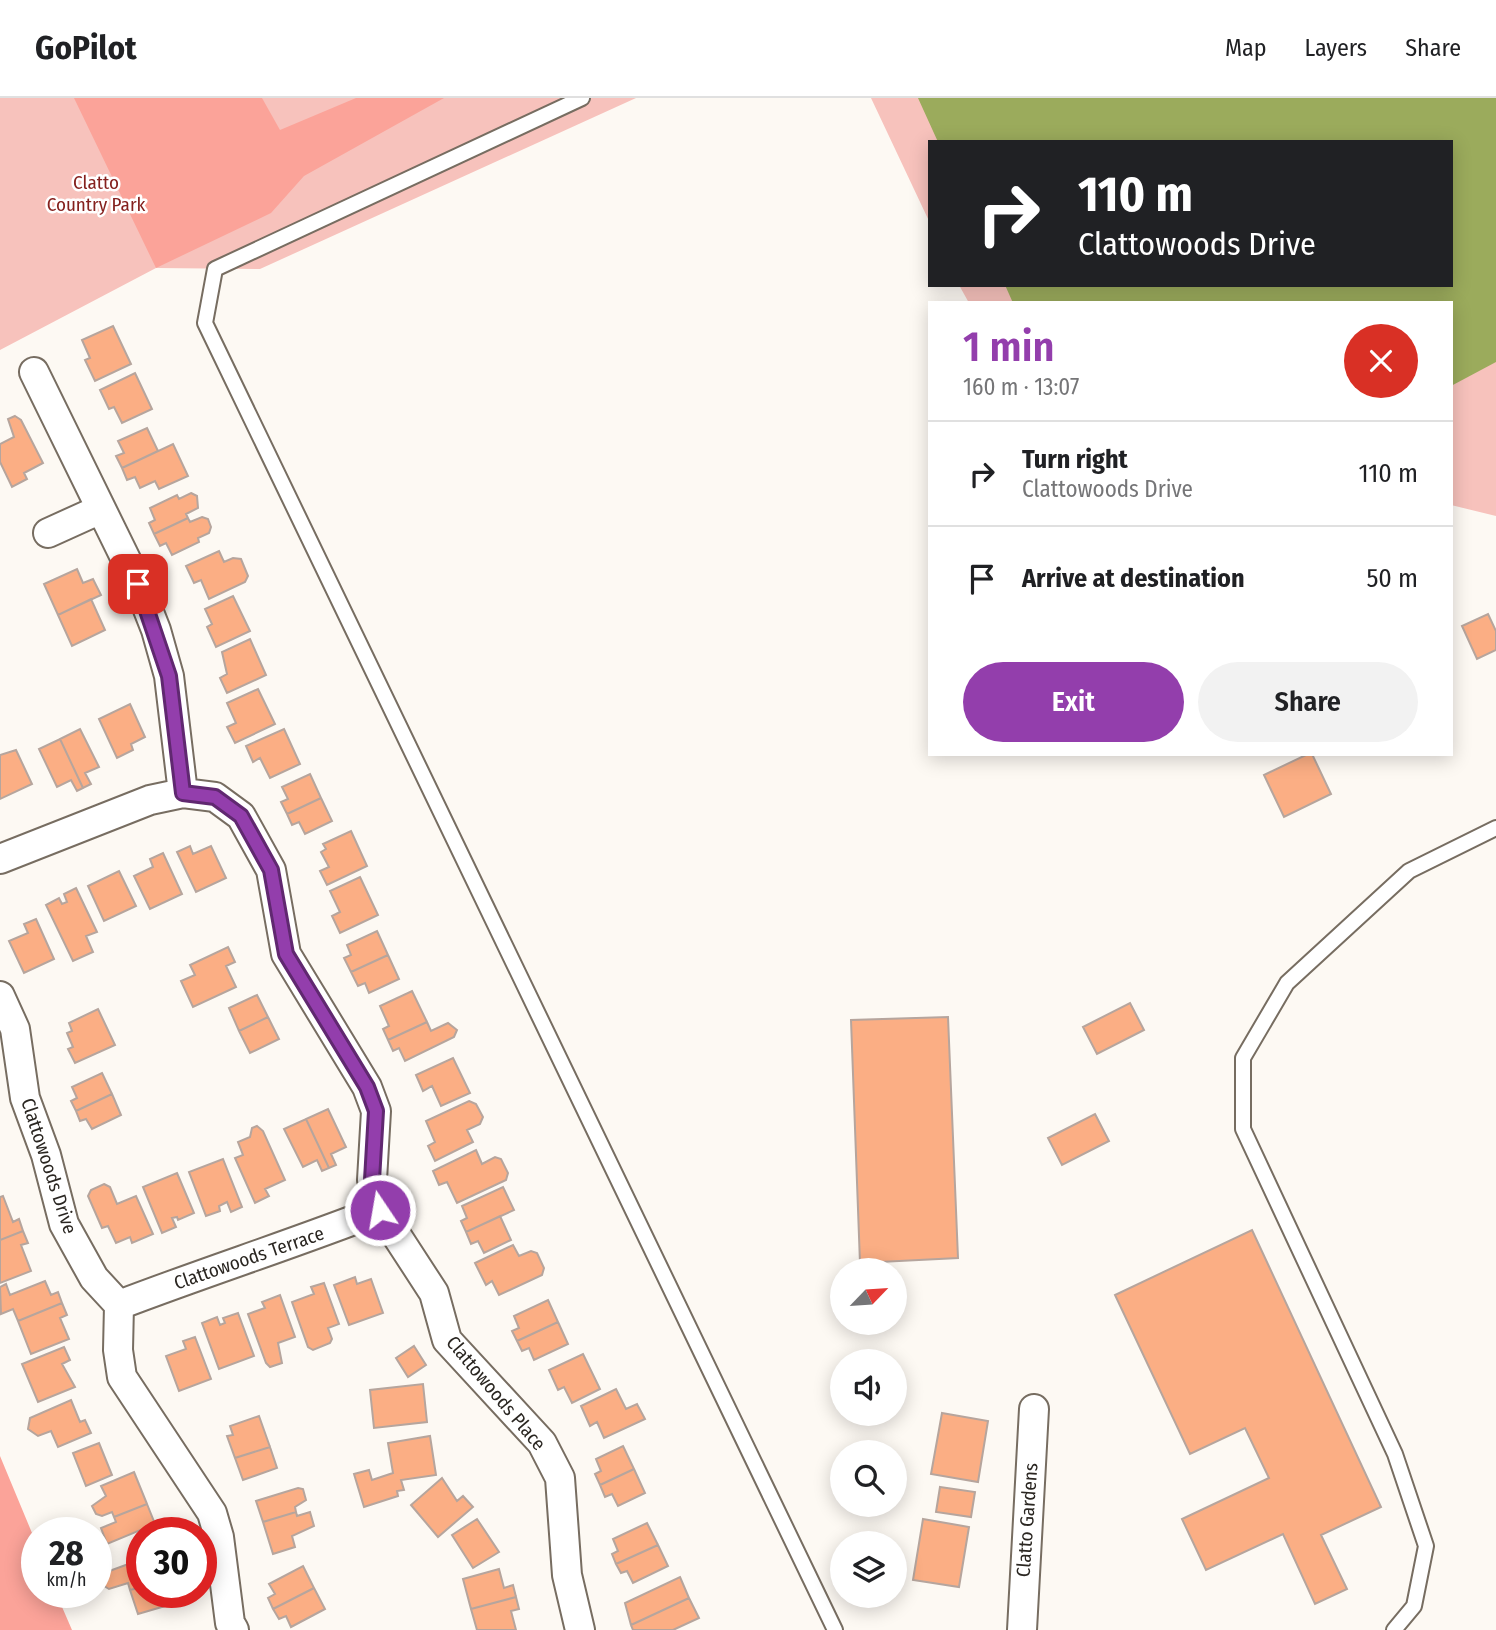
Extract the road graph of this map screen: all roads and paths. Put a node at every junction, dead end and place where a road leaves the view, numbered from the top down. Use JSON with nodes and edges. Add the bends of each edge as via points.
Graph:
{"nodes":[{"id":1,"x":582,"y":98,"type":"edge"},
{"id":2,"x":34,"y":372,"type":"dead end"},
{"id":3,"x":101,"y":509,"type":"junction"},
{"id":4,"x":48,"y":533,"type":"dead end"},
{"id":5,"x":183,"y":793,"type":"junction"},
{"id":6,"x":1496,"y":828,"type":"edge"},
{"id":7,"x":0,"y":859,"type":"edge"},
{"id":8,"x":0,"y":996,"type":"edge"},
{"id":9,"x":380,"y":1210,"type":"junction"},
{"id":10,"x":119,"y":1305,"type":"junction"},
{"id":11,"x":1034,"y":1409,"type":"dead end"},
{"id":12,"x":234,"y":1630,"type":"edge"},
{"id":13,"x":580,"y":1630,"type":"edge"},
{"id":14,"x":835,"y":1630,"type":"edge"},
{"id":15,"x":1022,"y":1630,"type":"edge"},
{"id":16,"x":1394,"y":1630,"type":"edge"}],
"edges":[{"from":1,"to":14,"type":"lane","via":[[215,269],[205,323]]},
{"from":2,"to":3,"type":"street"},
{"from":3,"to":4,"type":"street"},
{"from":3,"to":5,"type":"street","via":[[156,630],[169,676]]},
{"from":5,"to":7,"type":"street","via":[[150,800]]},
{"from":5,"to":9,"type":"street","via":[[215,797],[241,816],[271,870],[286,954],[367,1087],[376,1111],[372,1180]]},
{"from":6,"to":16,"type":"lane","via":[[1409,871],[1287,982],[1243,1058],[1243,1129],[1395,1454],[1426,1546],[1414,1606]]},
{"from":8,"to":10,"type":"street","name":"Clattowoods Drive","via":[[15,1029],[25,1098],[64,1223],[94,1278]]},
{"from":9,"to":10,"type":"street","name":"Clattowoods Terrace"},
{"from":9,"to":13,"type":"street","name":"Clattowoods Place","via":[[434,1293],[447,1340],[542,1443],[560,1478],[567,1575]]},
{"from":10,"to":12,"type":"street","via":[[121,1377],[212,1513]]},
{"from":11,"to":15,"type":"street","name":"Clatto Gardens"}]}
